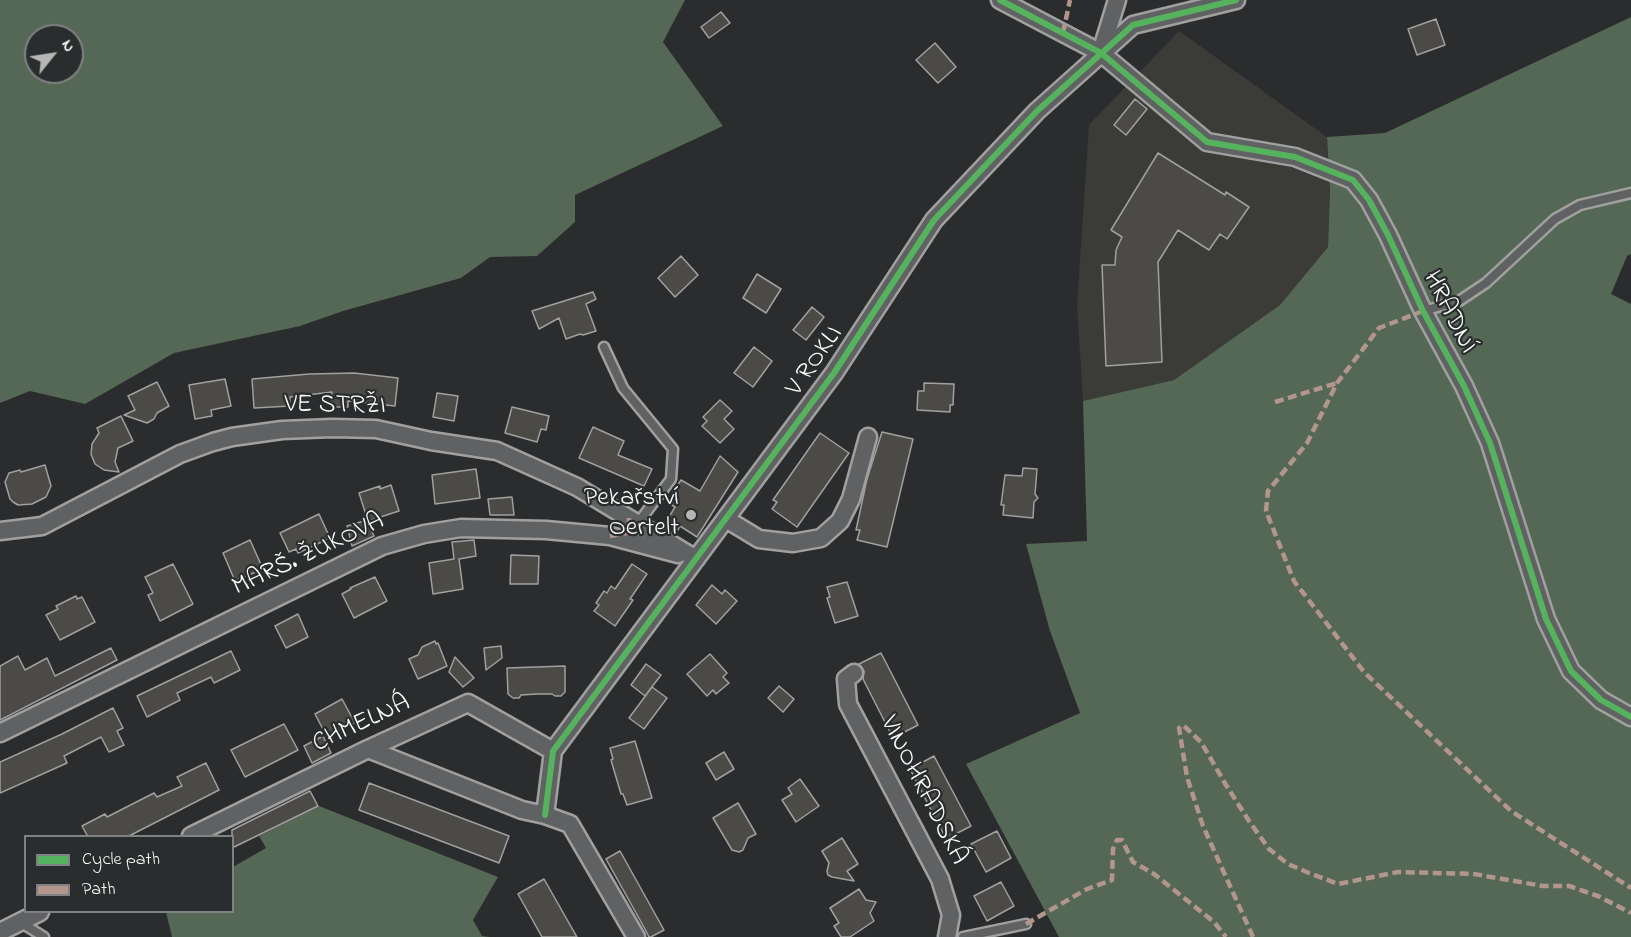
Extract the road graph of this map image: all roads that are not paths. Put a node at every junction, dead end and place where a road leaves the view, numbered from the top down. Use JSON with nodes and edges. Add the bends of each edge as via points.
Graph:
{"nodes":[{"id":1,"x":1000,"y":0,"type":"edge"},
{"id":2,"x":1117,"y":0,"type":"edge"},
{"id":3,"x":1236,"y":0,"type":"edge"},
{"id":4,"x":1101,"y":53,"type":"junction"},
{"id":5,"x":1631,"y":193,"type":"edge"},
{"id":6,"x":1423,"y":312,"type":"junction"},
{"id":7,"x":604,"y":347,"type":"dead end"},
{"id":8,"x":868,"y":437,"type":"dead end"},
{"id":9,"x":726,"y":519,"type":"junction"},
{"id":10,"x":638,"y":523,"type":"junction"},
{"id":11,"x":0,"y":531,"type":"edge"},
{"id":12,"x":696,"y":559,"type":"junction"},
{"id":13,"x":854,"y":673,"type":"dead end"},
{"id":14,"x":1631,"y":717,"type":"edge"},
{"id":15,"x":0,"y":733,"type":"edge"},
{"id":16,"x":368,"y":749,"type":"junction"},
{"id":17,"x":553,"y":751,"type":"junction"},
{"id":18,"x":545,"y":815,"type":"junction"},
{"id":19,"x":194,"y":835,"type":"edge"},
{"id":20,"x":38,"y":913,"type":"edge"},
{"id":21,"x":19,"y":922,"type":"junction"},
{"id":22,"x":1026,"y":924,"type":"dead end"},
{"id":23,"x":0,"y":932,"type":"edge"},
{"id":24,"x":44,"y":937,"type":"edge"},
{"id":25,"x":636,"y":937,"type":"edge"},
{"id":26,"x":947,"y":937,"type":"edge"},
{"id":27,"x":963,"y":937,"type":"edge"}],
"edges":[{"from":1,"to":4,"type":"street"},
{"from":2,"to":4,"type":"street"},
{"from":3,"to":4,"type":"street","name":"V ROKLI","via":[[1133,25]]},
{"from":4,"to":6,"type":"street","name":"HRADNÍ","via":[[1207,142],[1295,157],[1353,180],[1383,226]]},
{"from":4,"to":9,"type":"street","name":"V ROKLI","via":[[1037,111],[934,220],[834,372]]},
{"from":5,"to":6,"type":"lane","via":[[1580,205],[1555,219],[1486,283],[1459,301]]},
{"from":6,"to":14,"type":"street","name":"HRADNÍ","via":[[1490,443],[1546,619],[1571,671],[1601,700]]},
{"from":7,"to":10,"type":"lane","via":[[623,388],[673,449],[671,479]]},
{"from":8,"to":9,"type":"street","via":[[840,521],[821,538],[793,543],[759,539]]},
{"from":9,"to":12,"type":"street","name":"V ROKLI"},
{"from":10,"to":11,"type":"street","name":"VE STRŽI","via":[[578,486],[497,451],[376,429],[332,428],[282,430],[213,442],[180,454],[42,526]]},
{"from":10,"to":12,"type":"street","name":"VE STRŽI"},
{"from":12,"to":15,"type":"street","name":"MARŠ. ŽUKOVA","via":[[610,536],[546,530],[461,528],[424,534],[382,546]]},
{"from":12,"to":17,"type":"street","name":"V ROKLI"},
{"from":13,"to":26,"type":"street","name":"VINOHRADSKÁ","via":[[846,679],[848,704],[940,879],[951,915]]},
{"from":16,"to":17,"type":"street","name":"CHMELNÁ","via":[[468,703]]},
{"from":16,"to":18,"type":"street","via":[[522,810]]},
{"from":16,"to":19,"type":"street","name":"CHMELNÁ"},
{"from":17,"to":18,"type":"street","name":"V ROKLI"},
{"from":18,"to":25,"type":"street","via":[[570,824]]},
{"from":20,"to":21,"type":"street"},
{"from":21,"to":23,"type":"street"},
{"from":21,"to":24,"type":"lane"},
{"from":22,"to":27,"type":"lane"}]}
